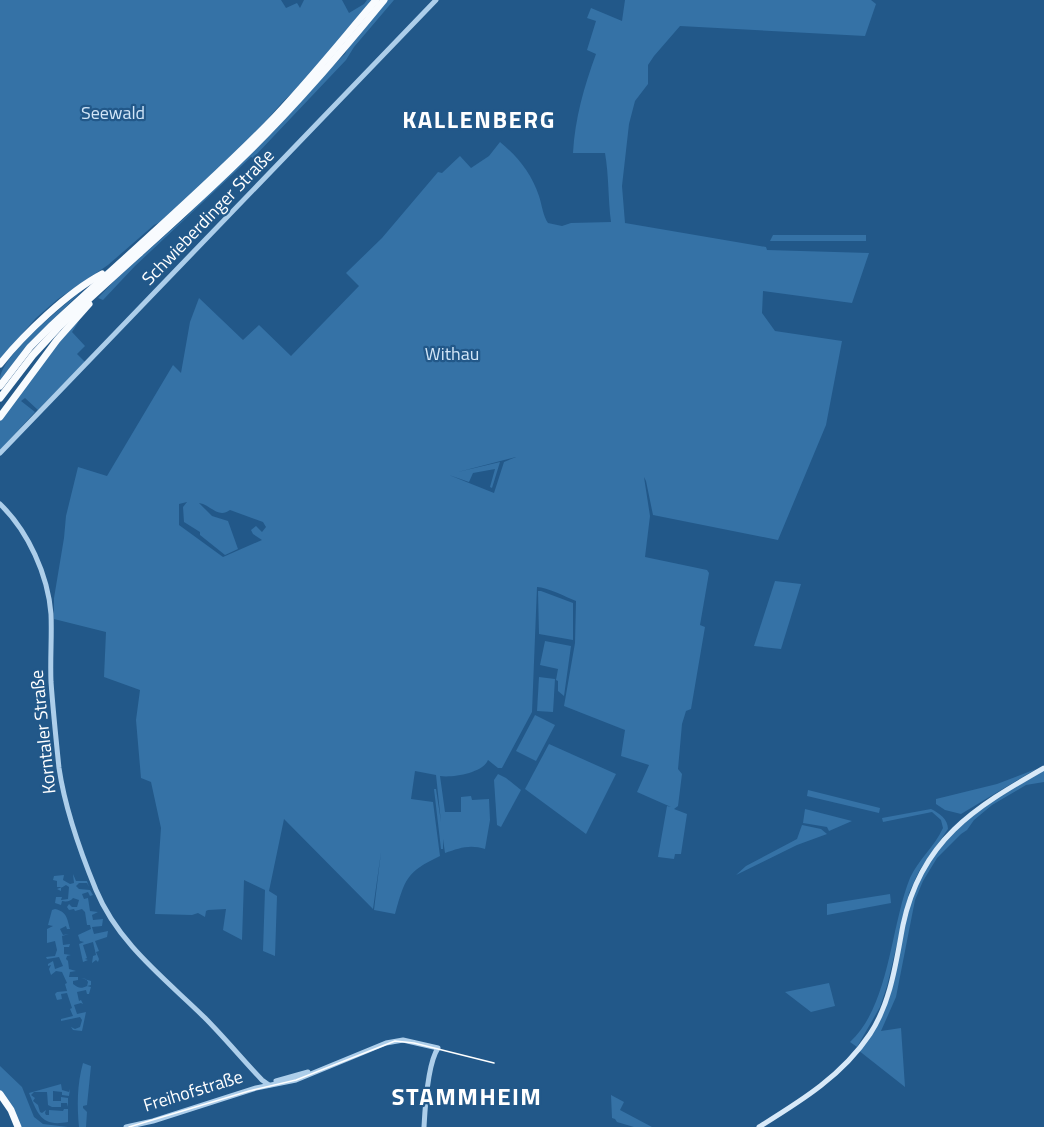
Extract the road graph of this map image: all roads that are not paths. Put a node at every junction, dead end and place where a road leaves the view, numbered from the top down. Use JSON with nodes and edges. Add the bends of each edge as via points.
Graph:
{"nodes":[{"id":1,"x":376,"y":0,"type":"edge"},
{"id":2,"x":384,"y":0,"type":"edge"},
{"id":3,"x":436,"y":0,"type":"edge"},
{"id":4,"x":122,"y":268,"type":"junction"},
{"id":5,"x":110,"y":271,"type":"junction"},
{"id":6,"x":0,"y":364,"type":"edge"},
{"id":7,"x":0,"y":386,"type":"edge"},
{"id":8,"x":0,"y":398,"type":"edge"},
{"id":9,"x":0,"y":417,"type":"edge"},
{"id":10,"x":0,"y":453,"type":"edge"},
{"id":11,"x":0,"y":504,"type":"edge"},
{"id":12,"x":1044,"y":768,"type":"edge"},
{"id":13,"x":262,"y":1083,"type":"junction"},
{"id":14,"x":269,"y":1084,"type":"joint"},
{"id":15,"x":0,"y":1094,"type":"edge"},
{"id":16,"x":0,"y":1104,"type":"edge"},
{"id":17,"x":13,"y":1127,"type":"edge"},
{"id":18,"x":18,"y":1127,"type":"edge"},
{"id":19,"x":126,"y":1127,"type":"edge"},
{"id":20,"x":424,"y":1127,"type":"edge"},
{"id":21,"x":759,"y":1127,"type":"edge"}],
"edges":[{"from":1,"to":5,"type":"highway","via":[[268,124]]},
{"from":2,"to":4,"type":"highway","via":[[328,68],[240,161]]},
{"from":3,"to":10,"type":"street","name":"Schwieberdinger Straße"},
{"from":4,"to":8,"type":"highway","via":[[52,334]]},
{"from":4,"to":9,"type":"highway","via":[[57,340]]},
{"from":5,"to":6,"type":"highway","via":[[99,275],[50,313]]},
{"from":5,"to":7,"type":"highway","via":[[30,347]]},
{"from":11,"to":13,"type":"street","name":"Korntaler Straße","via":[[20,529],[47,589],[61,781],[96,891],[122,936],[205,1018]]},
{"from":12,"to":21,"type":"main road","via":[[981,805],[947,836],[914,890],[890,988],[871,1032],[848,1063],[819,1089]]},
{"from":13,"to":14,"type":"street","name":"Korntaler Straße"},
{"from":13,"to":19,"type":"street","name":"Freihofstraße"},
{"from":14,"to":20,"type":"street","name":"Freihofstraße","via":[[296,1080],[394,1040],[438,1048]]},
{"from":15,"to":18,"type":"highway"},
{"from":16,"to":17,"type":"highway"}]}
